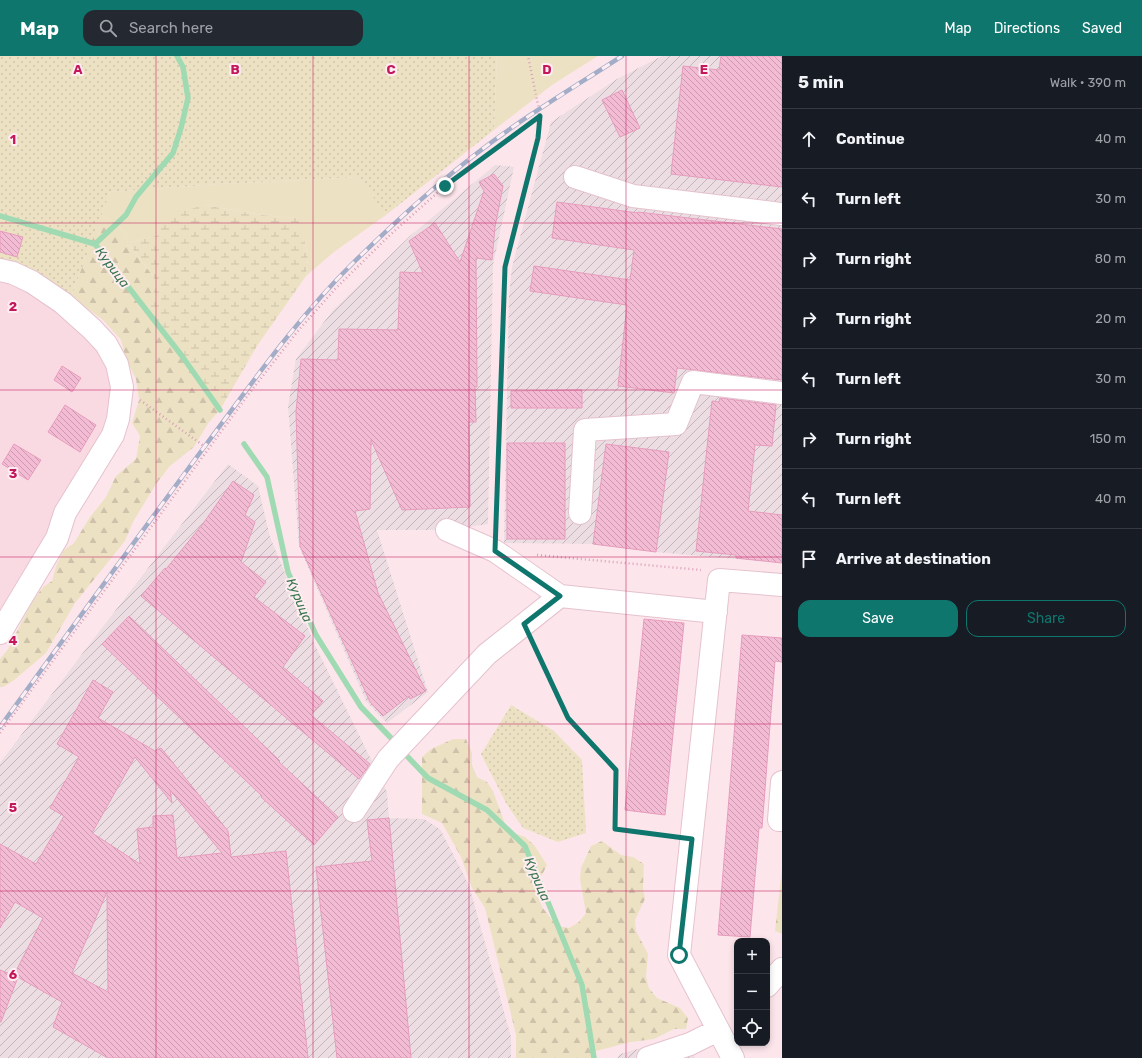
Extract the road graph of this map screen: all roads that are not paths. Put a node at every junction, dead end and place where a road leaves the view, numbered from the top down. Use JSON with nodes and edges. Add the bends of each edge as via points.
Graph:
{"nodes":[{"id":1,"x":575,"y":177,"type":"dead end"},
{"id":2,"x":782,"y":214,"type":"edge"},
{"id":3,"x":0,"y":270,"type":"edge"},
{"id":4,"x":782,"y":393,"type":"edge"},
{"id":5,"x":580,"y":512,"type":"dead end"},
{"id":6,"x":447,"y":530,"type":"dead end"},
{"id":7,"x":782,"y":585,"type":"edge"},
{"id":8,"x":560,"y":596,"type":"junction"},
{"id":9,"x":716,"y":612,"type":"junction"},
{"id":10,"x":0,"y":633,"type":"edge"},
{"id":11,"x":782,"y":782,"type":"edge"},
{"id":12,"x":354,"y":811,"type":"dead end"},
{"id":13,"x":782,"y":820,"type":"edge"},
{"id":14,"x":782,"y":969,"type":"edge"},
{"id":15,"x":770,"y":983,"type":"edge"},
{"id":16,"x":718,"y":1030,"type":"junction"},
{"id":17,"x":744,"y":1046,"type":"edge"},
{"id":18,"x":648,"y":1058,"type":"edge"},
{"id":19,"x":732,"y":1058,"type":"edge"},
{"id":20,"x":742,"y":1058,"type":"edge"}],
"edges":[{"from":1,"to":2,"type":"street","via":[[633,196]]},
{"from":3,"to":10,"type":"street","via":[[32,282],[63,303],[92,329],[106,344],[117,364],[122,387],[113,435],[65,513],[57,538]]},
{"from":4,"to":5,"type":"street","via":[[694,382],[676,424],[585,430]]},
{"from":6,"to":8,"type":"street","via":[[495,551]]},
{"from":7,"to":9,"type":"street","via":[[719,580]]},
{"from":8,"to":9,"type":"street"},
{"from":8,"to":12,"type":"street","via":[[487,654],[388,759]]},
{"from":9,"to":16,"type":"street","via":[[679,955]]},
{"from":11,"to":13,"type":"street","via":[[779,820]]},
{"from":14,"to":15,"type":"street"},
{"from":16,"to":18,"type":"street","via":[[690,1044]]},
{"from":16,"to":19,"type":"street"},
{"from":17,"to":20,"type":"street"}]}
